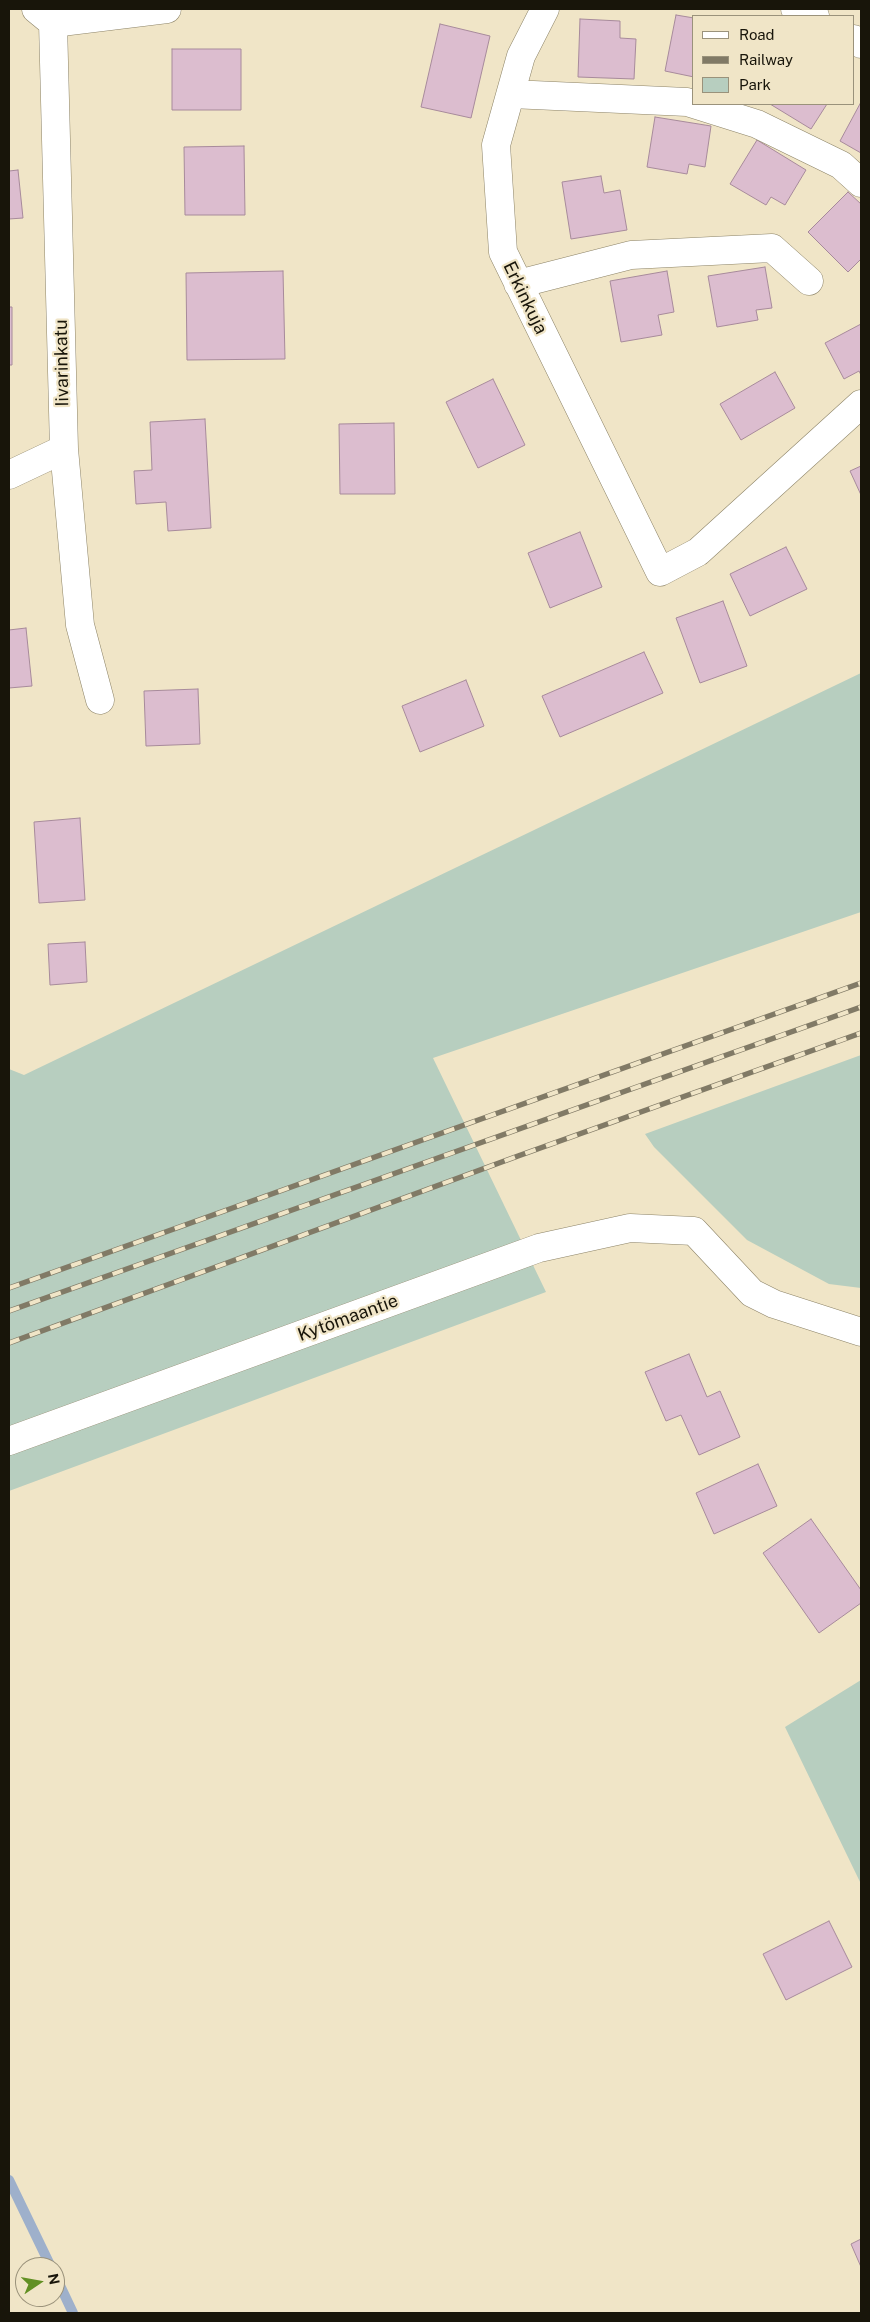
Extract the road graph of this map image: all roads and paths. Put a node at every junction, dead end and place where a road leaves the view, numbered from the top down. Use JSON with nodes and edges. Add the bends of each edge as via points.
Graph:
{"nodes":[{"id":1,"x":168,"y":9,"type":"edge"},
{"id":2,"x":545,"y":9,"type":"edge"},
{"id":3,"x":795,"y":9,"type":"edge"},
{"id":4,"x":812,"y":15,"type":"edge"},
{"id":5,"x":45,"y":16,"type":"edge"},
{"id":6,"x":511,"y":94,"type":"junction"},
{"id":7,"x":692,"y":104,"type":"edge"},
{"id":8,"x":697,"y":105,"type":"edge"},
{"id":9,"x":861,"y":183,"type":"edge"},
{"id":10,"x":809,"y":281,"type":"dead end"},
{"id":11,"x":518,"y":284,"type":"junction"},
{"id":12,"x":861,"y":404,"type":"edge"},
{"id":13,"x":64,"y":449,"type":"junction"},
{"id":14,"x":9,"y":475,"type":"edge"},
{"id":15,"x":100,"y":700,"type":"dead end"},
{"id":16,"x":861,"y":1332,"type":"edge"},
{"id":17,"x":9,"y":1441,"type":"edge"}],
"edges":[{"from":1,"to":5,"type":"street"},
{"from":2,"to":6,"type":"street","name":"Erkinkuja","via":[[521,56]]},
{"from":3,"to":4,"type":"street"},
{"from":5,"to":13,"type":"street","name":"Iivarinkatu"},
{"from":6,"to":7,"type":"street"},
{"from":6,"to":11,"type":"street","name":"Erkinkuja","via":[[496,144],[503,252]]},
{"from":8,"to":9,"type":"street","via":[[757,124],[841,166]]},
{"from":10,"to":11,"type":"street","via":[[772,248],[631,256]]},
{"from":11,"to":12,"type":"street","name":"Erkinkuja","via":[[660,572],[698,552]]},
{"from":13,"to":14,"type":"street"},
{"from":13,"to":15,"type":"street","name":"Iivarinkatu","via":[[80,625]]},
{"from":16,"to":17,"type":"street","name":"Kytömaantie","via":[[774,1304],[752,1293],[694,1231],[630,1228],[539,1248]]}]}
